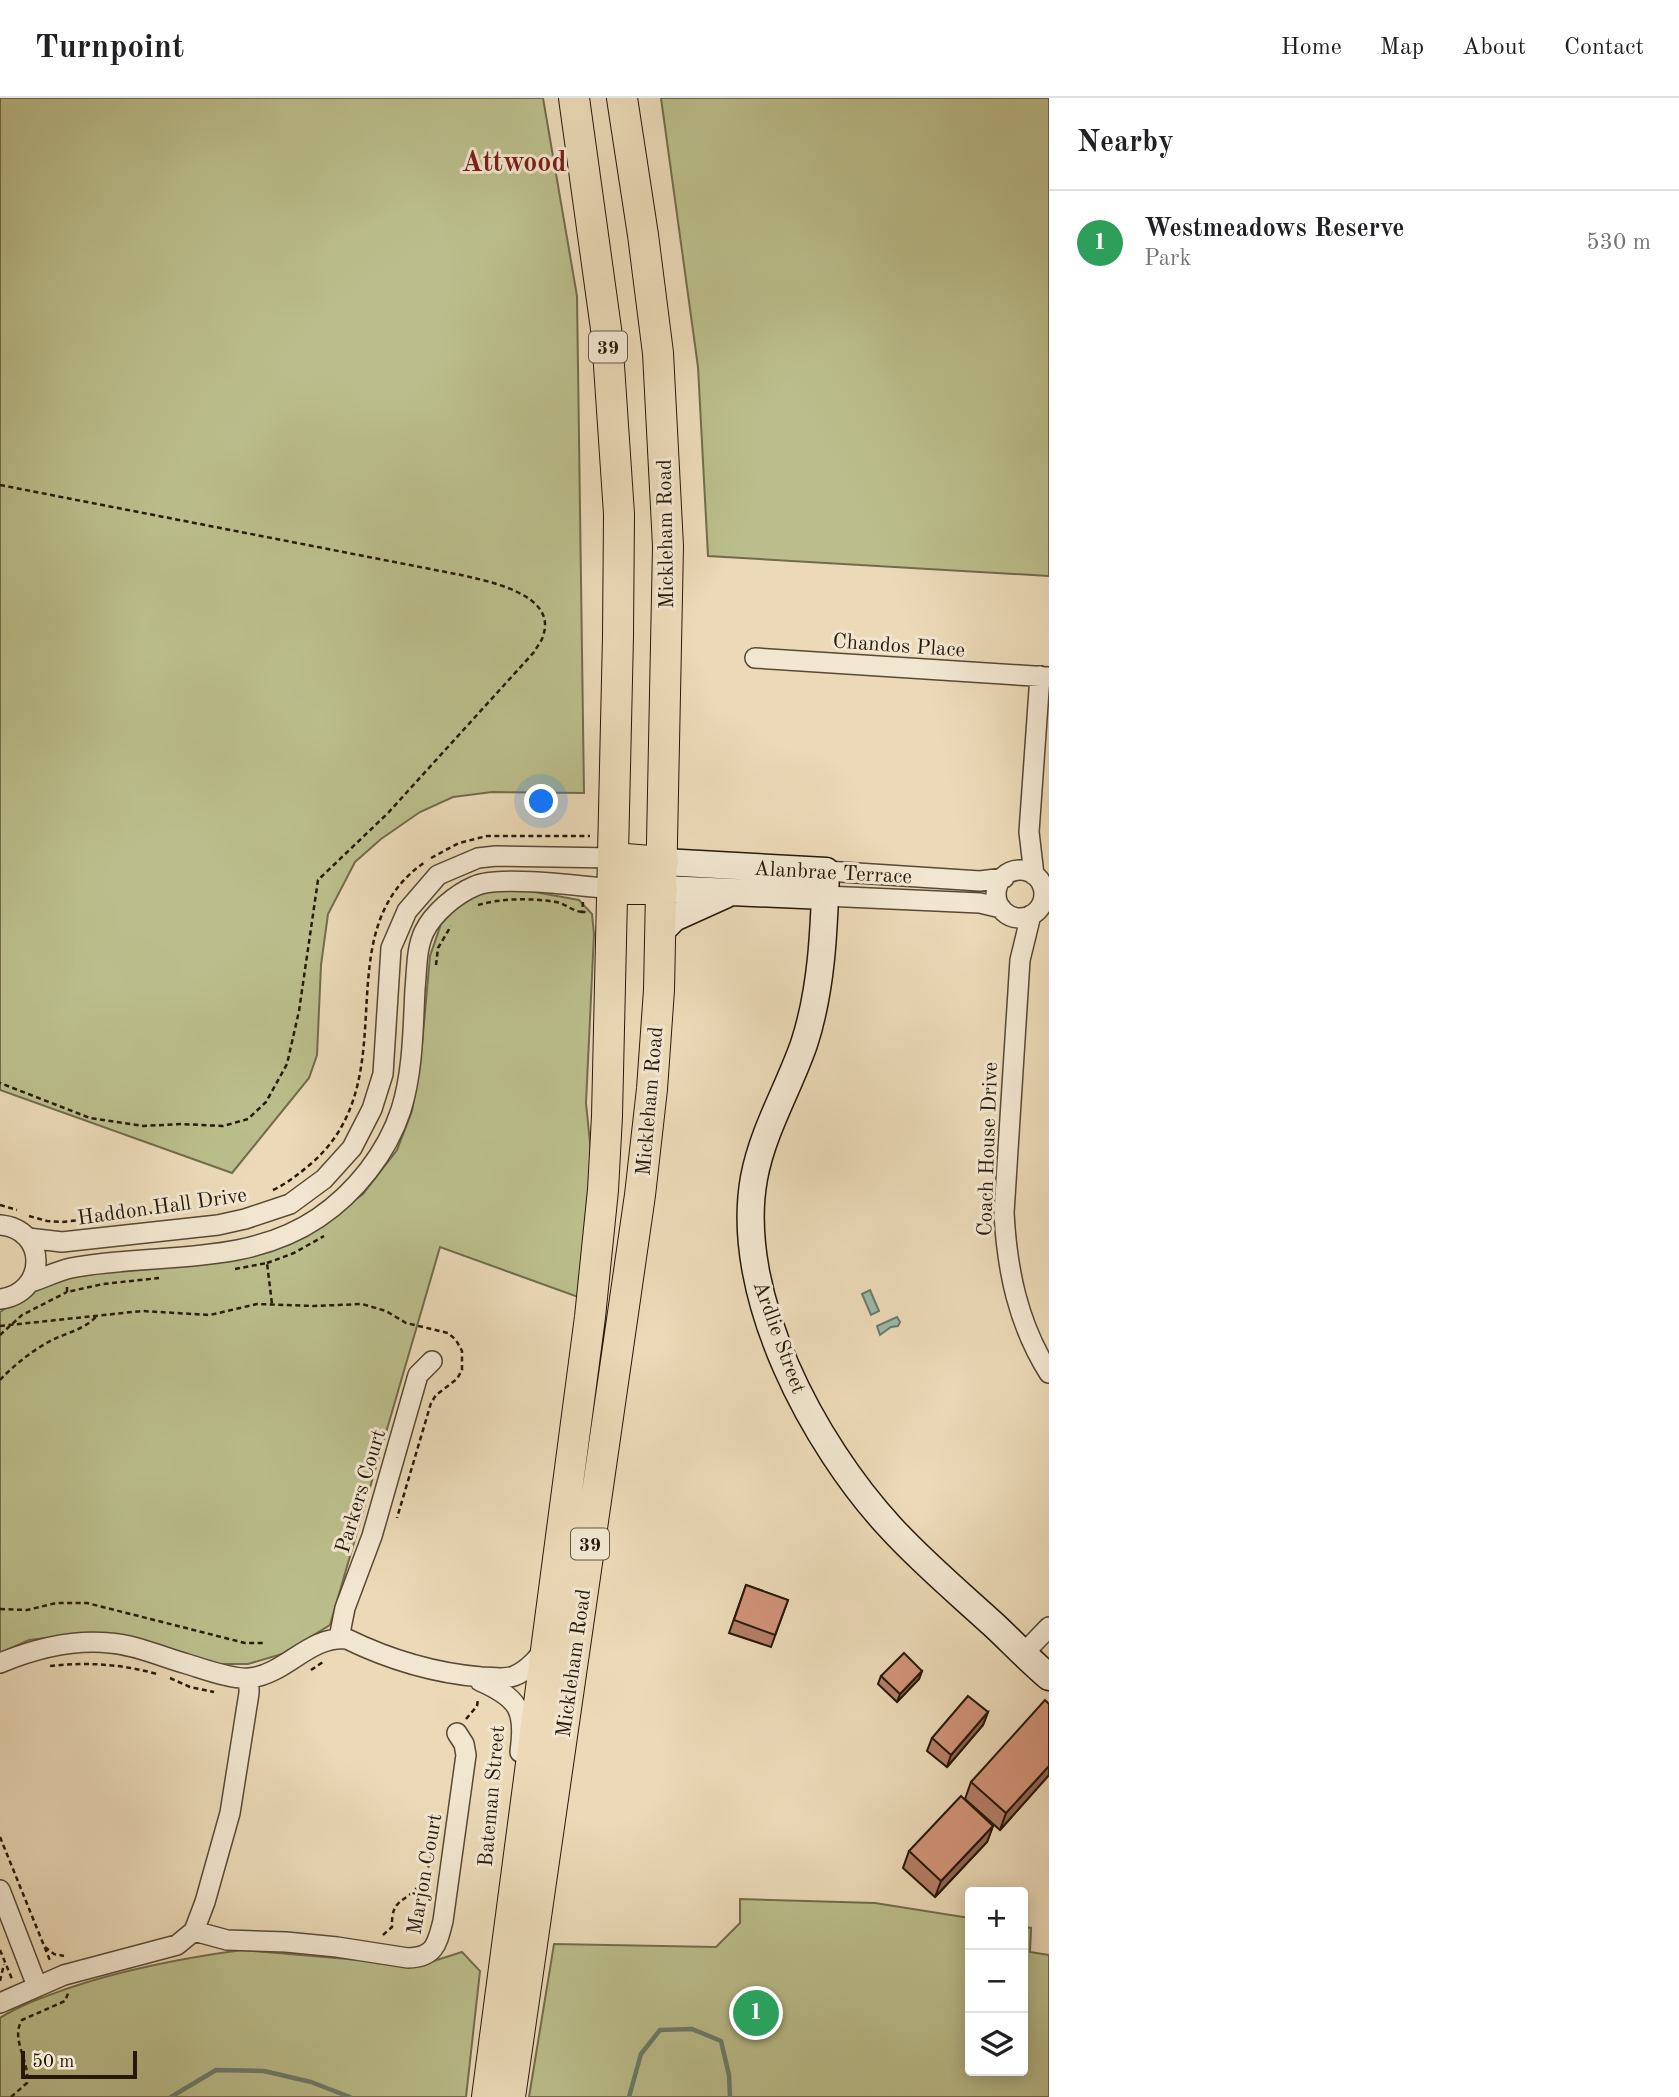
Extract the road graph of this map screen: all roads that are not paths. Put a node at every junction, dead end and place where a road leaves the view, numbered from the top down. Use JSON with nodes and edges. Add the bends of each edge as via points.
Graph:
{"nodes":[{"id":1,"x":574,"y":98,"type":"edge"},
{"id":2,"x":622,"y":98,"type":"edge"},
{"id":3,"x":755,"y":658,"type":"dead end"},
{"id":4,"x":1044,"y":676,"type":"edge"},
{"id":5,"x":613,"y":858,"type":"junction"},
{"id":6,"x":662,"y":875,"type":"junction"},
{"id":7,"x":1029,"y":879,"type":"edge"},
{"id":8,"x":825,"y":884,"type":"junction"},
{"id":9,"x":612,"y":889,"type":"junction"},
{"id":10,"x":733,"y":893,"type":"junction"},
{"id":11,"x":1027,"y":911,"type":"edge"},
{"id":12,"x":661,"y":930,"type":"junction"},
{"id":13,"x":0,"y":1225,"type":"edge"},
{"id":14,"x":28,"y":1238,"type":"junction"},
{"id":15,"x":31,"y":1282,"type":"junction"},
{"id":16,"x":0,"y":1299,"type":"edge"},
{"id":17,"x":432,"y":1361,"type":"dead end"},
{"id":18,"x":1049,"y":1373,"type":"edge"},
{"id":19,"x":1049,"y":1627,"type":"edge"},
{"id":20,"x":339,"y":1638,"type":"junction"},
{"id":21,"x":546,"y":1647,"type":"junction"},
{"id":22,"x":1022,"y":1655,"type":"junction"},
{"id":23,"x":0,"y":1663,"type":"edge"},
{"id":24,"x":1049,"y":1677,"type":"edge"},
{"id":25,"x":249,"y":1679,"type":"junction"},
{"id":26,"x":472,"y":1684,"type":"junction"},
{"id":27,"x":457,"y":1733,"type":"road end"},
{"id":28,"x":0,"y":1890,"type":"edge"},
{"id":29,"x":194,"y":1931,"type":"junction"},
{"id":30,"x":507,"y":1948,"type":"junction"},
{"id":31,"x":34,"y":1979,"type":"junction"},
{"id":32,"x":0,"y":2003,"type":"edge"},
{"id":33,"x":487,"y":2097,"type":"edge"},
{"id":34,"x":510,"y":2097,"type":"edge"}],
"edges":[{"from":1,"to":5,"type":"main road","name":"Mickleham Road","number":"39","via":[[607,336],[618,502]]},
{"from":2,"to":6,"type":"main road","name":"Mickleham Road","number":"39","via":[[654,317],[666,477]]},
{"from":3,"to":4,"type":"street","name":"Chandos Place"},
{"from":4,"to":7,"type":"street"},
{"from":5,"to":6,"type":"main road"},
{"from":5,"to":9,"type":"main road","name":"Mickleham Road","number":"39"},
{"from":5,"to":14,"type":"street","name":"Haddon Hall Drive","via":[[496,856],[478,858],[438,875],[407,911],[391,948],[383,1074],[372,1110],[352,1148],[324,1179],[290,1204],[218,1225],[62,1242]]},
{"from":6,"to":8,"type":"street","name":"Alanbrae Terrace"},
{"from":6,"to":9,"type":"main road"},
{"from":6,"to":10,"type":"street","name":"Alanbrae Terrace"},
{"from":6,"to":12,"type":"main road","name":"Mickleham Road","number":"39"},
{"from":7,"to":8,"type":"street","name":"Alanbrae Terrace"},
{"from":7,"to":11,"type":"street","via":[[1044,896]]},
{"from":7,"to":11,"type":"street","via":[[997,892]]},
{"from":8,"to":10,"type":"street","name":"Alanbrae Terrace"},
{"from":8,"to":11,"type":"street","name":"Alanbrae Terrace"},
{"from":8,"to":22,"type":"street","name":"Ardlie Street","via":[[813,1013],[764,1139],[753,1182],[751,1233],[762,1296],[797,1387],[855,1485],[890,1528]]},
{"from":9,"to":15,"type":"street","via":[[503,881],[476,885],[433,919],[418,953],[410,1071],[401,1111],[383,1149],[355,1186],[318,1218],[262,1245],[69,1269]]},
{"from":9,"to":21,"type":"main road","name":"Mickleham Road","number":"39","via":[[603,1190]]},
{"from":10,"to":12,"type":"street","via":[[674,918]]},
{"from":11,"to":18,"type":"street","name":"Coach House Drive","via":[[1005,1184],[1006,1252],[1024,1324]]},
{"from":12,"to":34,"type":"main road","name":"Mickleham Road","number":"39","via":[[652,1089],[640,1195]]},
{"from":13,"to":14,"type":"street","name":"Haddon Hall Drive"},
{"from":14,"to":15,"type":"street","via":[[37,1261]]},
{"from":15,"to":16,"type":"street","via":[[22,1292]]},
{"from":17,"to":20,"type":"street","name":"Parkers Court","via":[[418,1375]]},
{"from":19,"to":22,"type":"street"},
{"from":20,"to":25,"type":"street","via":[[321,1642],[282,1667]]},
{"from":20,"to":26,"type":"street","name":"Bateman Street"},
{"from":21,"to":26,"type":"street","name":"Bateman Street","via":[[516,1676]]},
{"from":21,"to":30,"type":"main road","name":"Mickleham Road","number":"39"},
{"from":22,"to":24,"type":"street","name":"Ardlie Street"},
{"from":23,"to":25,"type":"street","via":[[34,1649],[110,1643]]},
{"from":25,"to":29,"type":"street","via":[[230,1813]]},
{"from":26,"to":30,"type":"street","name":"Bateman Street","via":[[508,1695],[520,1718],[522,1742],[507,1866]]},
{"from":27,"to":29,"type":"street","name":"Marjon Court","via":[[466,1755],[443,1921],[428,1954],[408,1958],[299,1943],[227,1940]]},
{"from":28,"to":31,"type":"street"},
{"from":29,"to":31,"type":"street","via":[[177,1945],[57,1969]]},
{"from":30,"to":33,"type":"main road","name":"Mickleham Road","number":"39"},
{"from":31,"to":32,"type":"street"}]}
